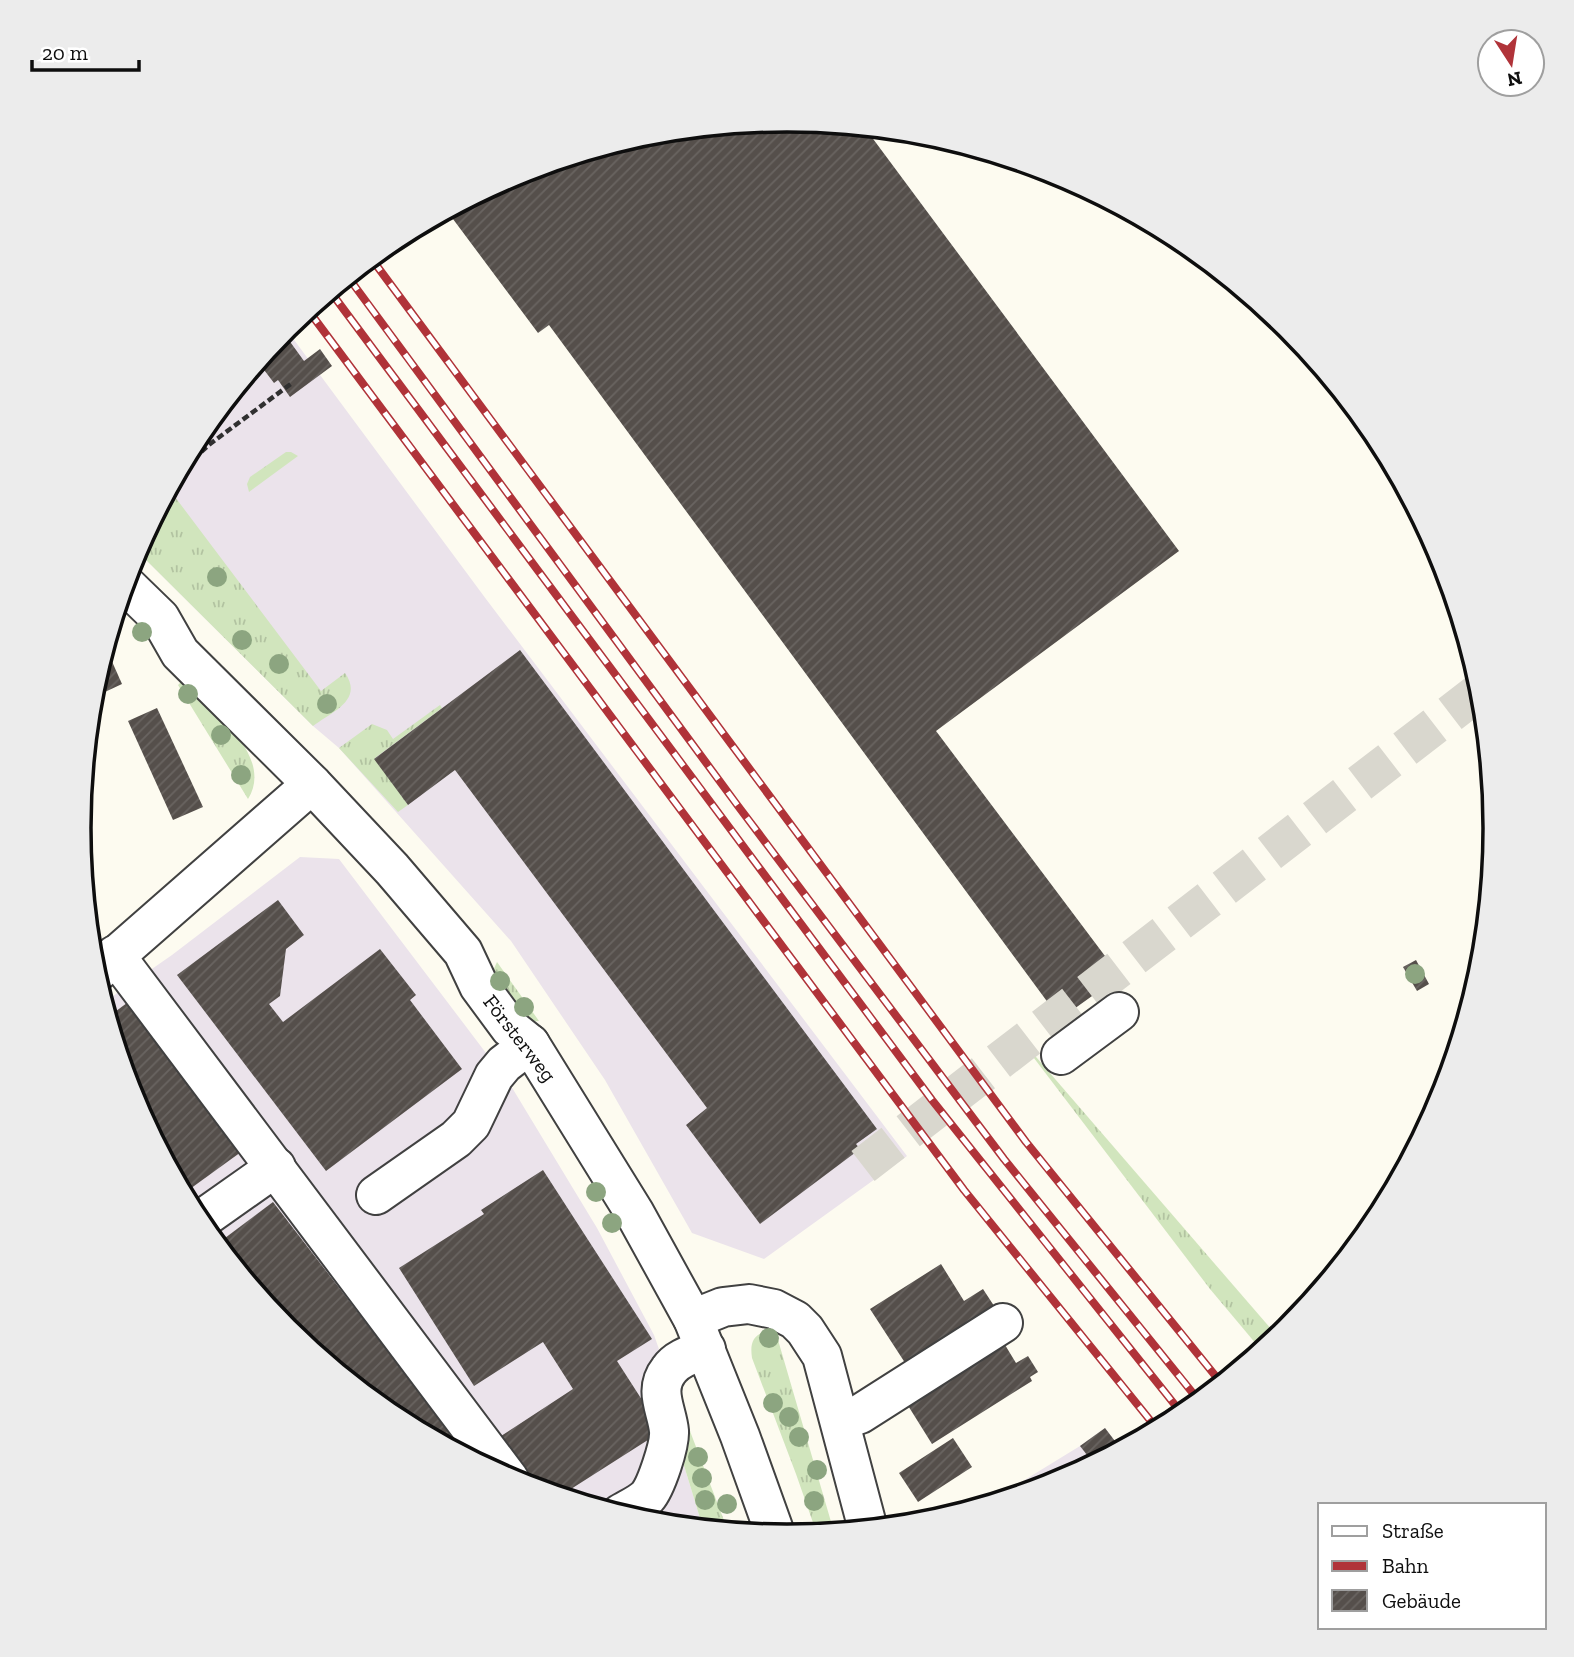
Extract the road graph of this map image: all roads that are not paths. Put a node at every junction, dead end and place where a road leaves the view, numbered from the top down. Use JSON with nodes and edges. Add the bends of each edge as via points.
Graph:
{"nodes":[{"id":1,"x":133,"y":592,"type":"edge"},
{"id":2,"x":312,"y":784,"type":"junction"},
{"id":3,"x":105,"y":964,"type":"edge"},
{"id":4,"x":1119,"y":1012,"type":"dead end"},
{"id":5,"x":530,"y":1044,"type":"junction"},
{"id":6,"x":1061,"y":1055,"type":"dead end"},
{"id":7,"x":276,"y":1167,"type":"junction"},
{"id":8,"x":376,"y":1195,"type":"dead end"},
{"id":9,"x":208,"y":1215,"type":"edge"},
{"id":10,"x":1003,"y":1323,"type":"dead end"},
{"id":11,"x":699,"y":1334,"type":"junction"},
{"id":12,"x":840,"y":1421,"type":"junction"},
{"id":13,"x":495,"y":1460,"type":"edge"},
{"id":14,"x":632,"y":1507,"type":"edge"},
{"id":15,"x":866,"y":1520,"type":"edge"},
{"id":16,"x":772,"y":1524,"type":"edge"}],
"edges":[{"from":1,"to":2,"type":"street","name":"Försterweg","via":[[160,618],[180,653]]},
{"from":2,"to":3,"type":"street"},
{"from":2,"to":5,"type":"street","name":"Försterweg","via":[[443,928],[510,1028]]},
{"from":3,"to":7,"type":"street"},
{"from":4,"to":6,"type":"street"},
{"from":5,"to":8,"type":"street","via":[[494,1076],[471,1124],[456,1139]]},
{"from":5,"to":11,"type":"street","name":"Försterweg","via":[[634,1212]]},
{"from":7,"to":9,"type":"street"},
{"from":7,"to":13,"type":"street"},
{"from":10,"to":12,"type":"street","via":[[860,1414]]},
{"from":11,"to":12,"type":"street","via":[[723,1307],[749,1304],[795,1320],[822,1356]]},
{"from":11,"to":14,"type":"street","via":[[663,1378],[668,1450],[648,1496]]},
{"from":11,"to":16,"type":"street","name":"Försterweg"},
{"from":12,"to":15,"type":"street"}]}
